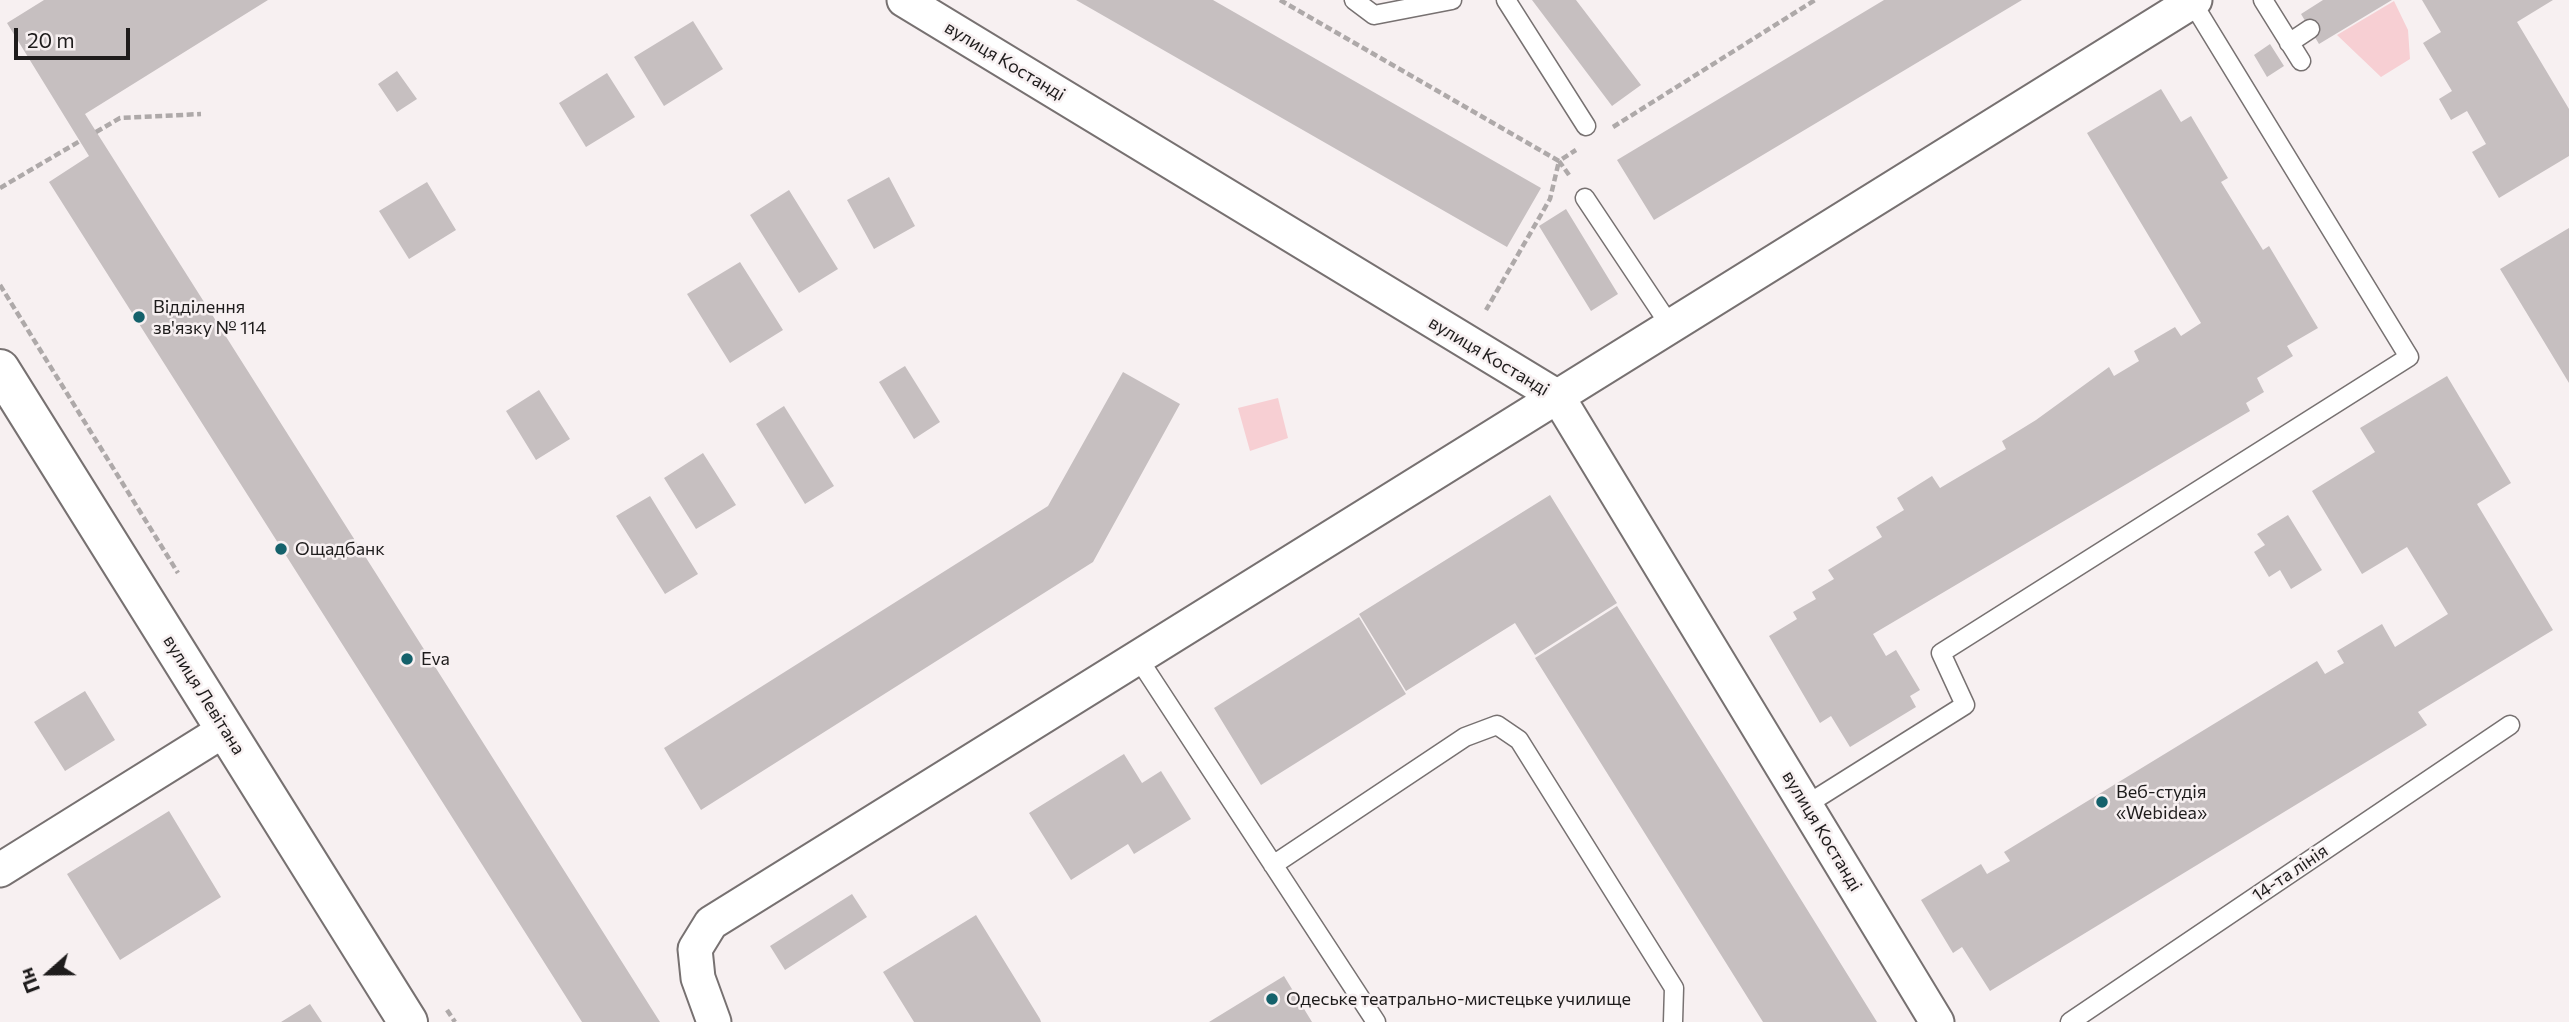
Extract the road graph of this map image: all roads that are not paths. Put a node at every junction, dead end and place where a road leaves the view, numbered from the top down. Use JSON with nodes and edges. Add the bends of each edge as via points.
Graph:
{"nodes":[{"id":1,"x":904,"y":0,"type":"edge"},
{"id":2,"x":1354,"y":0,"type":"edge"},
{"id":3,"x":1452,"y":0,"type":"edge"},
{"id":4,"x":1506,"y":0,"type":"edge"},
{"id":5,"x":2263,"y":0,"type":"edge"},
{"id":6,"x":2193,"y":1,"type":"edge"},
{"id":7,"x":2310,"y":29,"type":"dead end"},
{"id":8,"x":2289,"y":43,"type":"junction"},
{"id":9,"x":2301,"y":61,"type":"dead end"},
{"id":10,"x":1586,"y":126,"type":"dead end"},
{"id":11,"x":1585,"y":198,"type":"road end"},
{"id":12,"x":1671,"y":327,"type":"junction"},
{"id":13,"x":0,"y":369,"type":"edge"},
{"id":14,"x":1558,"y":397,"type":"junction"},
{"id":15,"x":10,"y":408,"type":"edge"},
{"id":16,"x":1138,"y":658,"type":"junction"},
{"id":17,"x":2510,"y":725,"type":"dead end"},
{"id":18,"x":226,"y":729,"type":"junction"},
{"id":19,"x":1806,"y":805,"type":"junction"},
{"id":20,"x":1273,"y":865,"type":"junction"},
{"id":21,"x":0,"y":870,"type":"edge"},
{"id":22,"x":408,"y":1022,"type":"edge"},
{"id":23,"x":714,"y":1022,"type":"edge"},
{"id":24,"x":1376,"y":1022,"type":"edge"},
{"id":25,"x":1673,"y":1022,"type":"edge"},
{"id":26,"x":1937,"y":1022,"type":"edge"},
{"id":27,"x":2070,"y":1022,"type":"edge"}],
"edges":[{"from":1,"to":14,"type":"street","name":"вулиця Костанді"},
{"from":2,"to":3,"type":"lane","via":[[1374,16]]},
{"from":4,"to":10,"type":"lane"},
{"from":5,"to":8,"type":"lane"},
{"from":6,"to":12,"type":"street"},
{"from":6,"to":19,"type":"lane","via":[[2409,357],[1941,653],[1965,705]]},
{"from":7,"to":8,"type":"lane"},
{"from":8,"to":9,"type":"lane"},
{"from":11,"to":12,"type":"lane"},
{"from":12,"to":14,"type":"street"},
{"from":13,"to":15,"type":"main road","name":"вулиця Левітана"},
{"from":14,"to":16,"type":"street"},
{"from":14,"to":19,"type":"street","name":"вулиця Костанді"},
{"from":15,"to":18,"type":"main road","name":"вулиця Левітана"},
{"from":16,"to":20,"type":"lane"},
{"from":16,"to":23,"type":"street","via":[[711,923],[695,949],[698,978]]},
{"from":17,"to":27,"type":"lane","name":"14-та лінія"},
{"from":18,"to":21,"type":"street"},
{"from":18,"to":22,"type":"main road","name":"вулиця Левітана"},
{"from":19,"to":26,"type":"street","name":"вулиця Костанді"},
{"from":20,"to":24,"type":"lane"},
{"from":20,"to":25,"type":"lane","via":[[1465,737],[1497,725],[1519,740],[1674,988]]}]}
